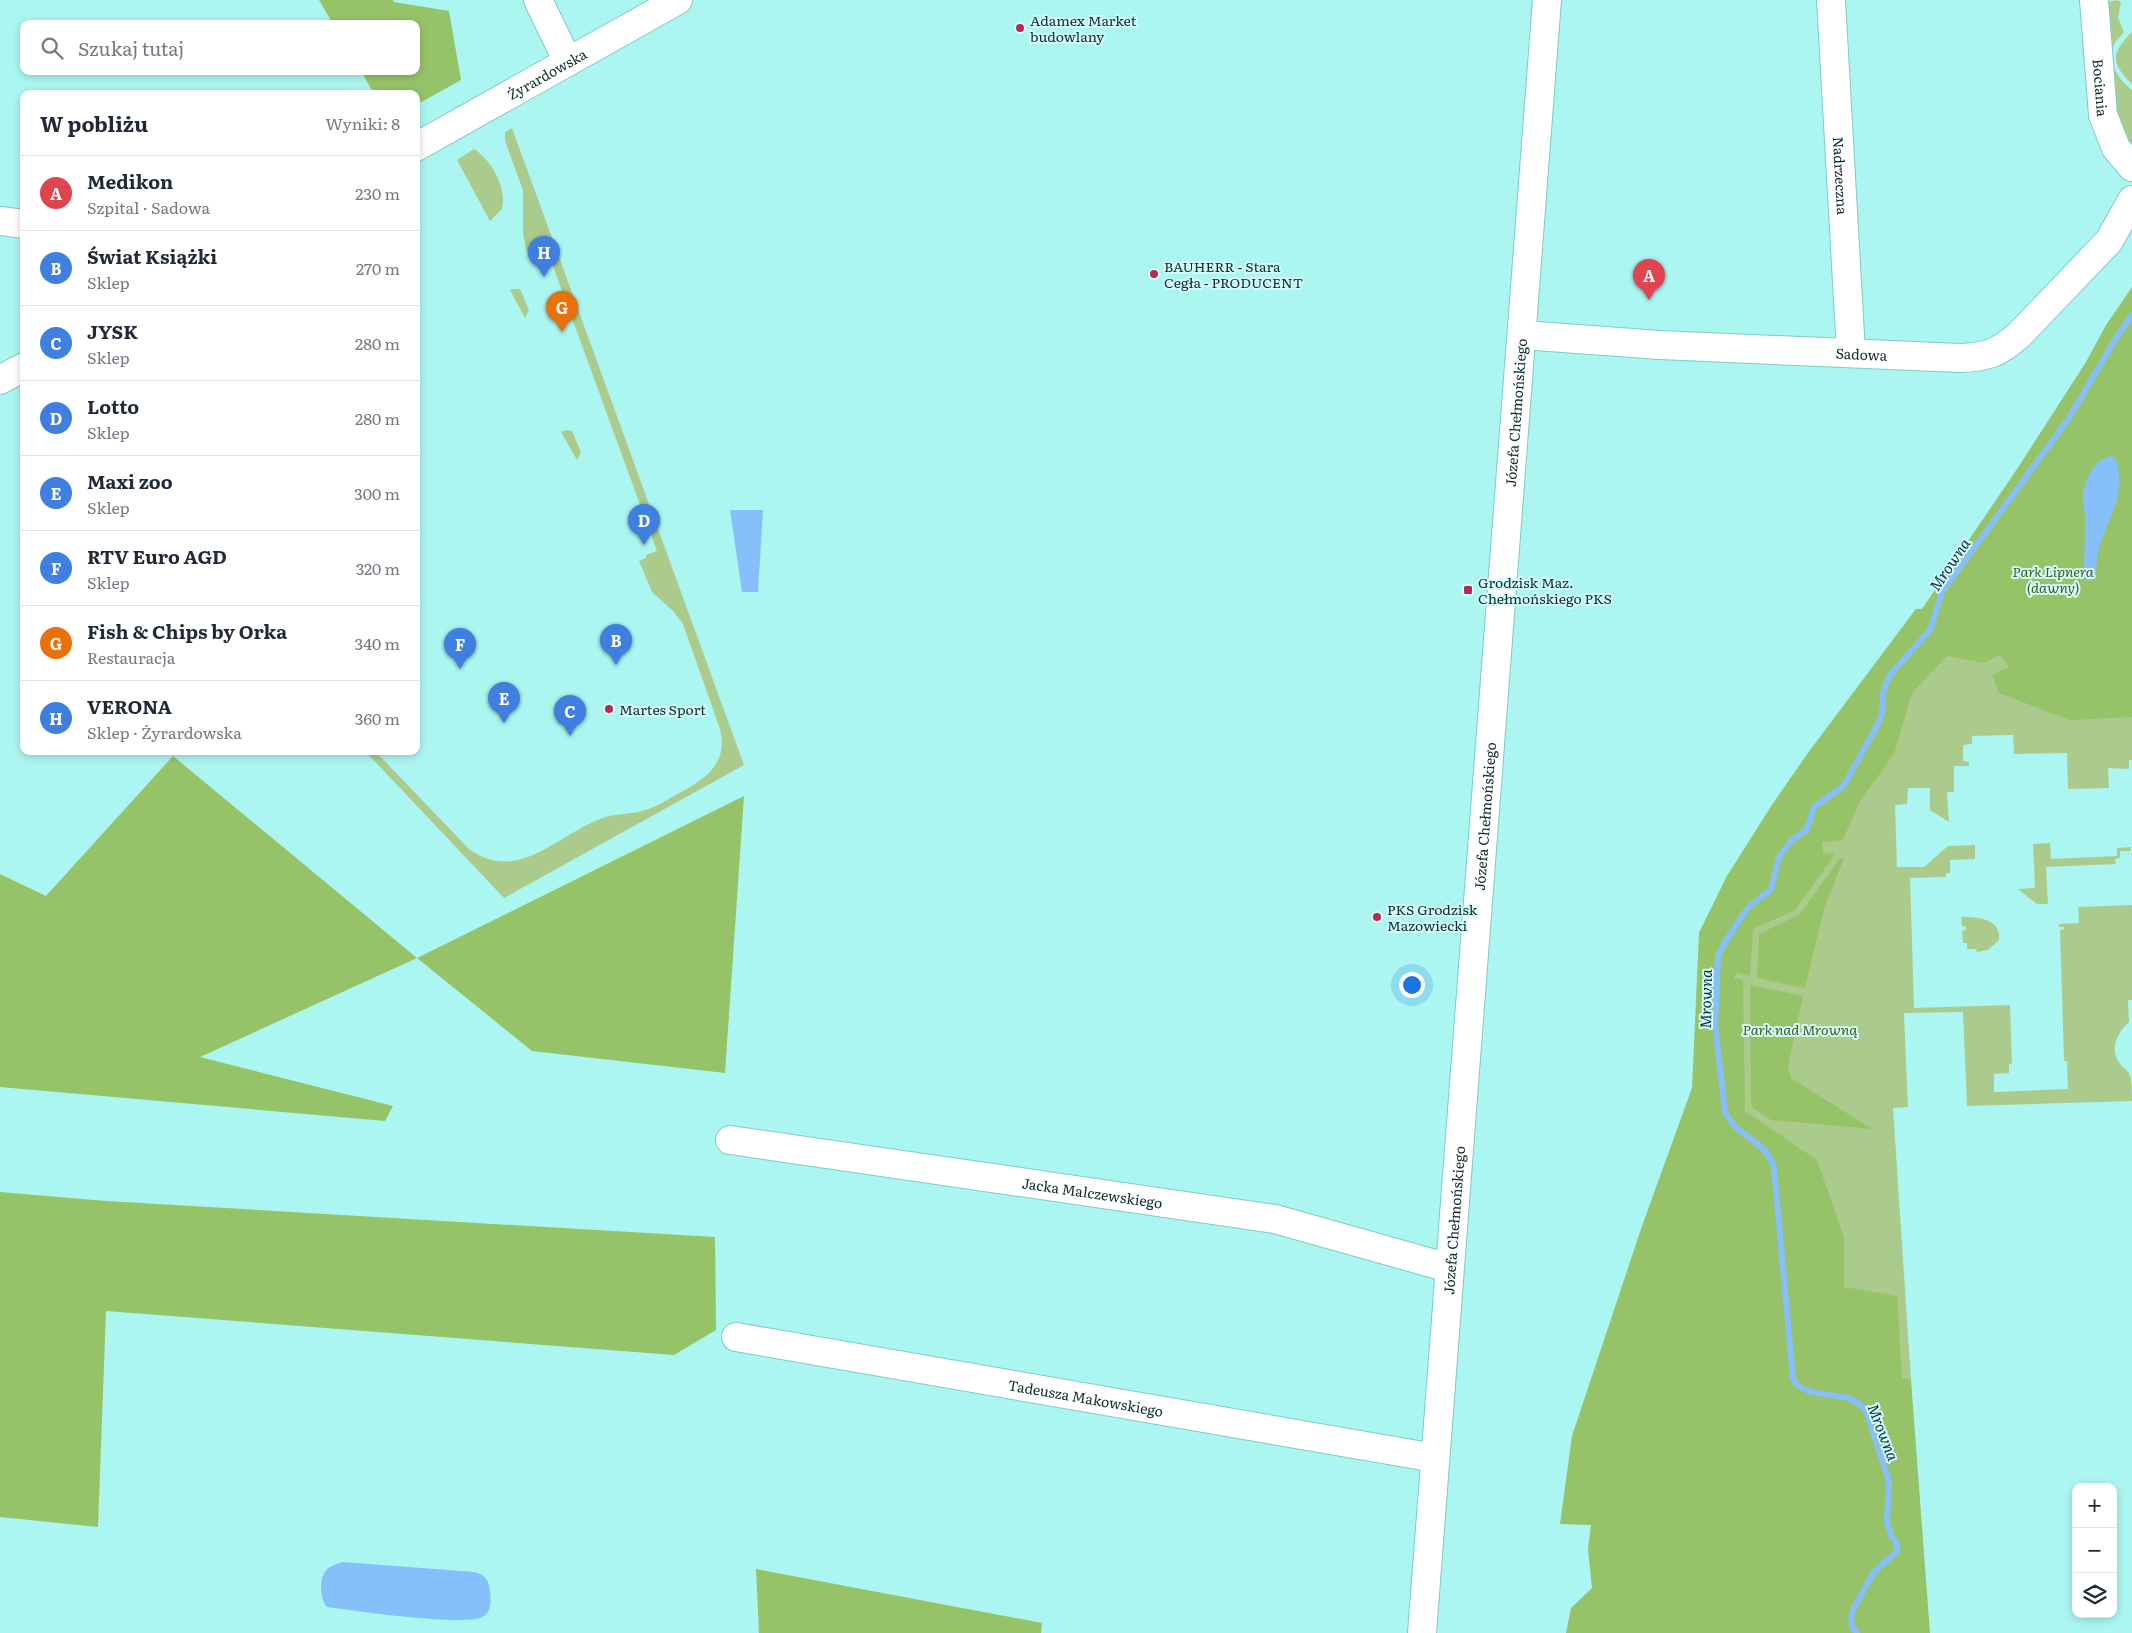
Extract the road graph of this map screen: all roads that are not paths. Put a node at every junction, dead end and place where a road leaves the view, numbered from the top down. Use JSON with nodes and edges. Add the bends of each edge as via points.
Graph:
{"nodes":[{"id":1,"x":538,"y":0,"type":"edge"},
{"id":2,"x":678,"y":0,"type":"edge"},
{"id":3,"x":1547,"y":0,"type":"edge"},
{"id":4,"x":1830,"y":0,"type":"edge"},
{"id":5,"x":2094,"y":0,"type":"edge"},
{"id":6,"x":568,"y":62,"type":"junction"},
{"id":7,"x":420,"y":145,"type":"edge"},
{"id":8,"x":2132,"y":167,"type":"edge"},
{"id":9,"x":2132,"y":200,"type":"edge"},
{"id":10,"x":0,"y":221,"type":"edge"},
{"id":11,"x":20,"y":224,"type":"edge"},
{"id":12,"x":1522,"y":335,"type":"junction"},
{"id":13,"x":1851,"y":353,"type":"junction"},
{"id":14,"x":20,"y":369,"type":"edge"},
{"id":15,"x":0,"y":380,"type":"edge"},
{"id":16,"x":730,"y":1140,"type":"dead end"},
{"id":17,"x":1450,"y":1268,"type":"junction"},
{"id":18,"x":736,"y":1337,"type":"dead end"},
{"id":19,"x":1435,"y":1458,"type":"junction"},
{"id":20,"x":1422,"y":1633,"type":"edge"}],
"edges":[{"from":1,"to":6,"type":"street"},
{"from":2,"to":6,"type":"street","name":"Żyrardowska"},
{"from":3,"to":12,"type":"street","name":"Józefa Chełmońskiego"},
{"from":4,"to":13,"type":"street","name":"Nadrzeczna"},
{"from":5,"to":8,"type":"street","name":"Bociania","via":[[2104,116],[2116,148]]},
{"from":6,"to":7,"type":"street","name":"Żyrardowska"},
{"from":9,"to":13,"type":"street","name":"Sadowa","via":[[2109,241],[2004,348],[1991,355],[1960,358]]},
{"from":10,"to":11,"type":"street"},
{"from":12,"to":13,"type":"street","name":"Sadowa"},
{"from":12,"to":17,"type":"street","name":"Józefa Chełmońskiego"},
{"from":14,"to":15,"type":"street"},
{"from":16,"to":17,"type":"street","name":"Jacka Malczewskiego","via":[[1275,1219]]},
{"from":17,"to":19,"type":"street","name":"Józefa Chełmońskiego"},
{"from":18,"to":19,"type":"street","name":"Tadeusza Makowskiego"},
{"from":19,"to":20,"type":"street","name":"Józefa Chełmońskiego"}]}
